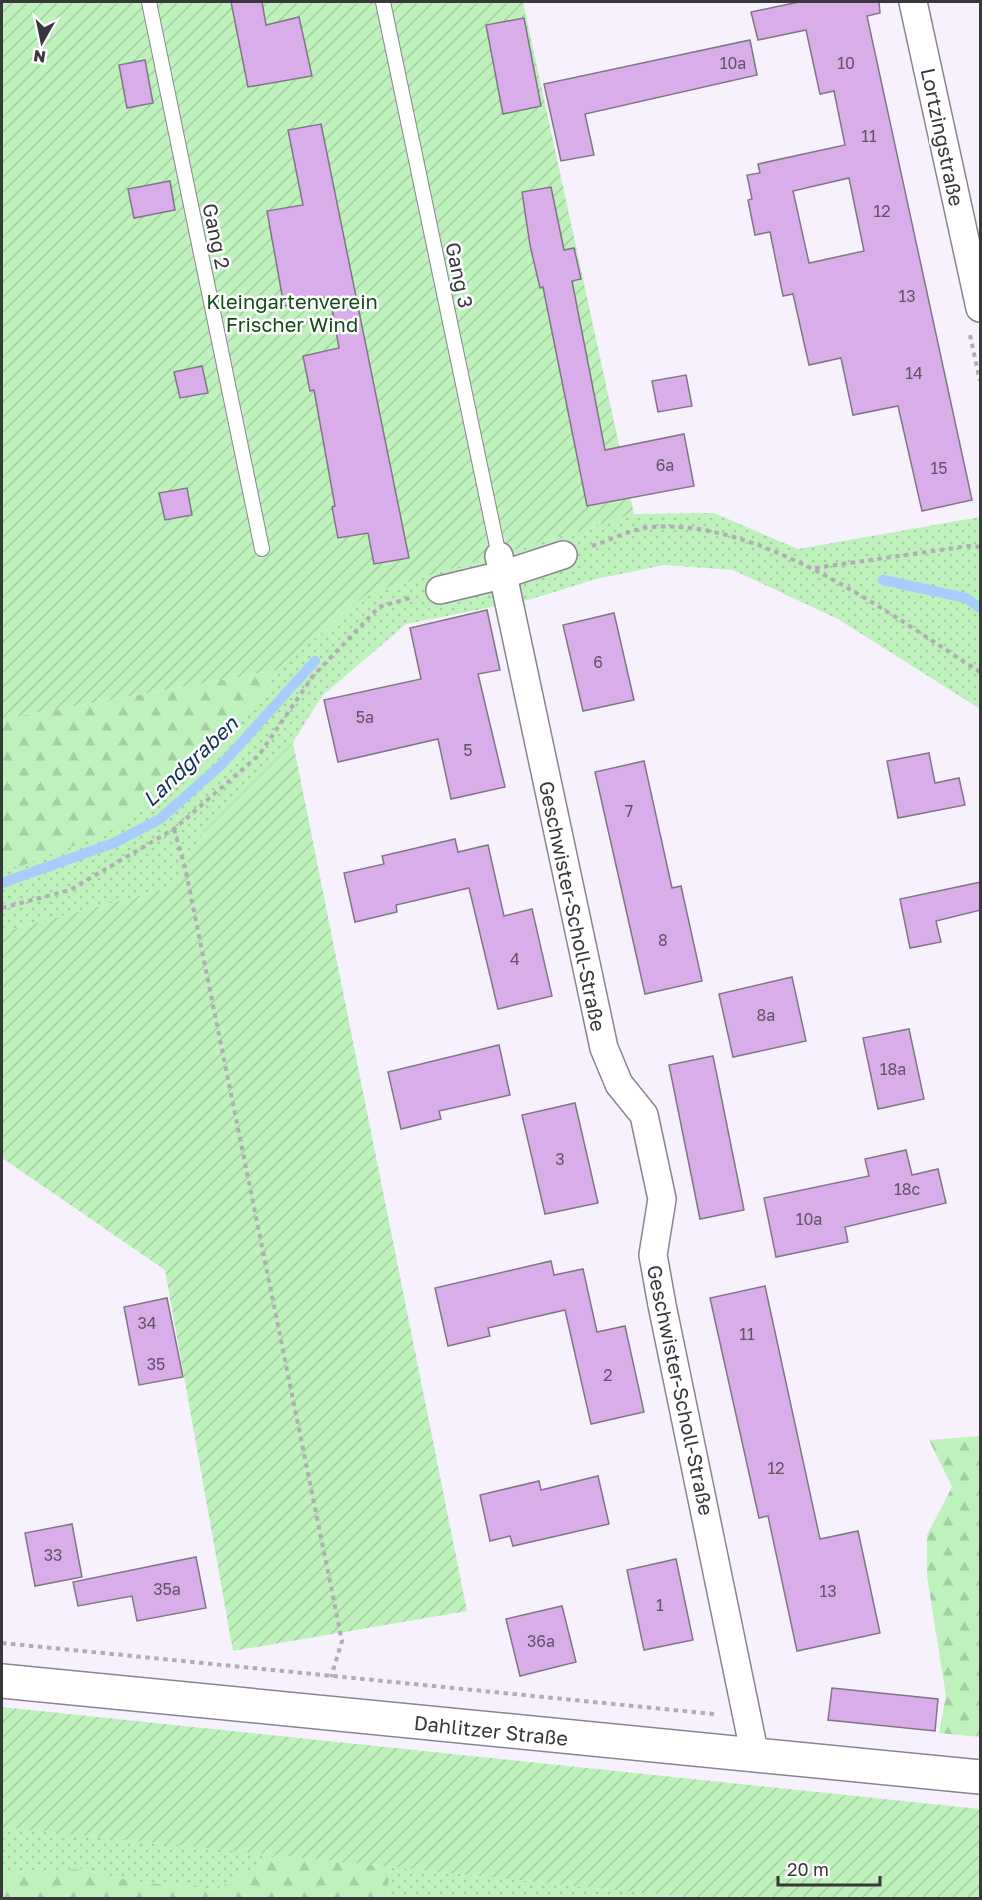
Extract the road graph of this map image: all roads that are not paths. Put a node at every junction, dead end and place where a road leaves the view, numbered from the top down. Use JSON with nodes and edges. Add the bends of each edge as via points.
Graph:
{"nodes":[{"id":1,"x":149,"y":2,"type":"edge"},
{"id":2,"x":383,"y":2,"type":"edge"},
{"id":3,"x":913,"y":2,"type":"edge"},
{"id":4,"x":981,"y":308,"type":"edge"},
{"id":5,"x":262,"y":549,"type":"dead end"},
{"id":6,"x":563,"y":555,"type":"road end"},
{"id":7,"x":501,"y":566,"type":"junction"},
{"id":8,"x":440,"y":590,"type":"road end"},
{"id":9,"x":2,"y":1681,"type":"edge"},
{"id":10,"x":755,"y":1756,"type":"junction"},
{"id":11,"x":981,"y":1777,"type":"edge"}],
"edges":[{"from":1,"to":5,"type":"lane","name":"Gang 2"},
{"from":2,"to":7,"type":"lane","name":"Gang 3"},
{"from":3,"to":4,"type":"street","name":"Lortzingstraße"},
{"from":6,"to":7,"type":"street"},
{"from":7,"to":8,"type":"street"},
{"from":7,"to":10,"type":"street","name":"Geschwister-Scholl-Straße","via":[[604,1048],[619,1084],[644,1115],[662,1199],[653,1255]]},
{"from":9,"to":10,"type":"street","name":"Dahlitzer Straße"},
{"from":10,"to":11,"type":"street","name":"Dahlitzer Straße"}]}
